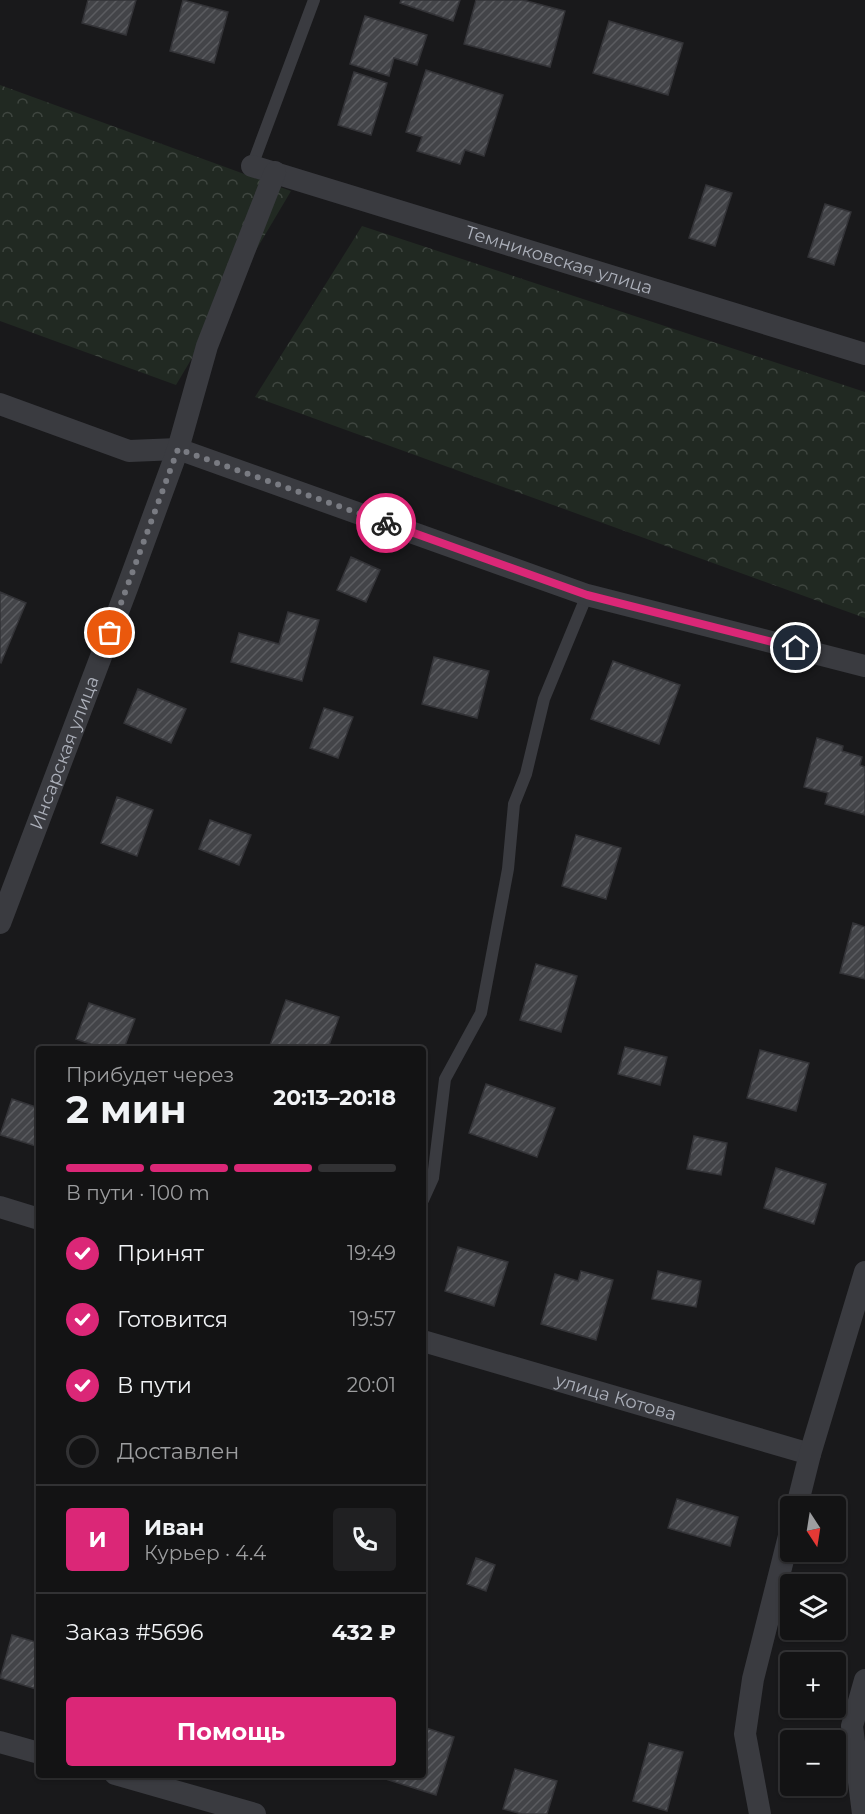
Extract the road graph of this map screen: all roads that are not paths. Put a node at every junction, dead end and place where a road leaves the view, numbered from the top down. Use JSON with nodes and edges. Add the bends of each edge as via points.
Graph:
{"nodes":[{"id":1,"x":314,"y":0,"type":"edge"},
{"id":2,"x":252,"y":166,"type":"joint"},
{"id":3,"x":275,"y":172,"type":"junction"},
{"id":4,"x":865,"y":354,"type":"edge"},
{"id":5,"x":0,"y":404,"type":"edge"},
{"id":6,"x":178,"y":449,"type":"junction"},
{"id":7,"x":587,"y":595,"type":"junction"},
{"id":8,"x":865,"y":666,"type":"edge"},
{"id":9,"x":0,"y":923,"type":"edge"},
{"id":10,"x":426,"y":1193,"type":"edge"},
{"id":11,"x":0,"y":1207,"type":"edge"},
{"id":12,"x":36,"y":1218,"type":"edge"},
{"id":13,"x":865,"y":1272,"type":"edge"},
{"id":14,"x":426,"y":1342,"type":"edge"},
{"id":15,"x":810,"y":1454,"type":"junction"},
{"id":16,"x":800,"y":1496,"type":"edge"},
{"id":17,"x":782,"y":1562,"type":"edge"},
{"id":18,"x":865,"y":1680,"type":"edge"},
{"id":19,"x":0,"y":1742,"type":"edge"},
{"id":20,"x":36,"y":1752,"type":"edge"},
{"id":21,"x":129,"y":1778,"type":"edge"},
{"id":22,"x":255,"y":1814,"type":"edge"},
{"id":23,"x":760,"y":1814,"type":"edge"},
{"id":24,"x":863,"y":1814,"type":"edge"}],
"edges":[{"from":1,"to":2,"type":"lane"},
{"from":2,"to":3,"type":"street","name":"Темниковская улица"},
{"from":3,"to":4,"type":"street","name":"Темниковская улица"},
{"from":3,"to":6,"type":"street","name":"Инсарская улица","via":[[207,346]]},
{"from":5,"to":6,"type":"street","via":[[129,451]]},
{"from":6,"to":7,"type":"street"},
{"from":6,"to":9,"type":"street","name":"Инсарская улица"},
{"from":7,"to":8,"type":"street"},
{"from":7,"to":10,"type":"lane","via":[[544,699],[526,774],[514,804],[508,869],[481,1013],[445,1079],[433,1178]]},
{"from":11,"to":12,"type":"street"},
{"from":13,"to":15,"type":"street"},
{"from":14,"to":15,"type":"street","name":"улица Котова"},
{"from":15,"to":16,"type":"street"},
{"from":17,"to":23,"type":"street","via":[[753,1679],[745,1734]]},
{"from":18,"to":24,"type":"street","via":[[852,1726]]},
{"from":19,"to":20,"type":"street"},
{"from":21,"to":22,"type":"street"}]}
